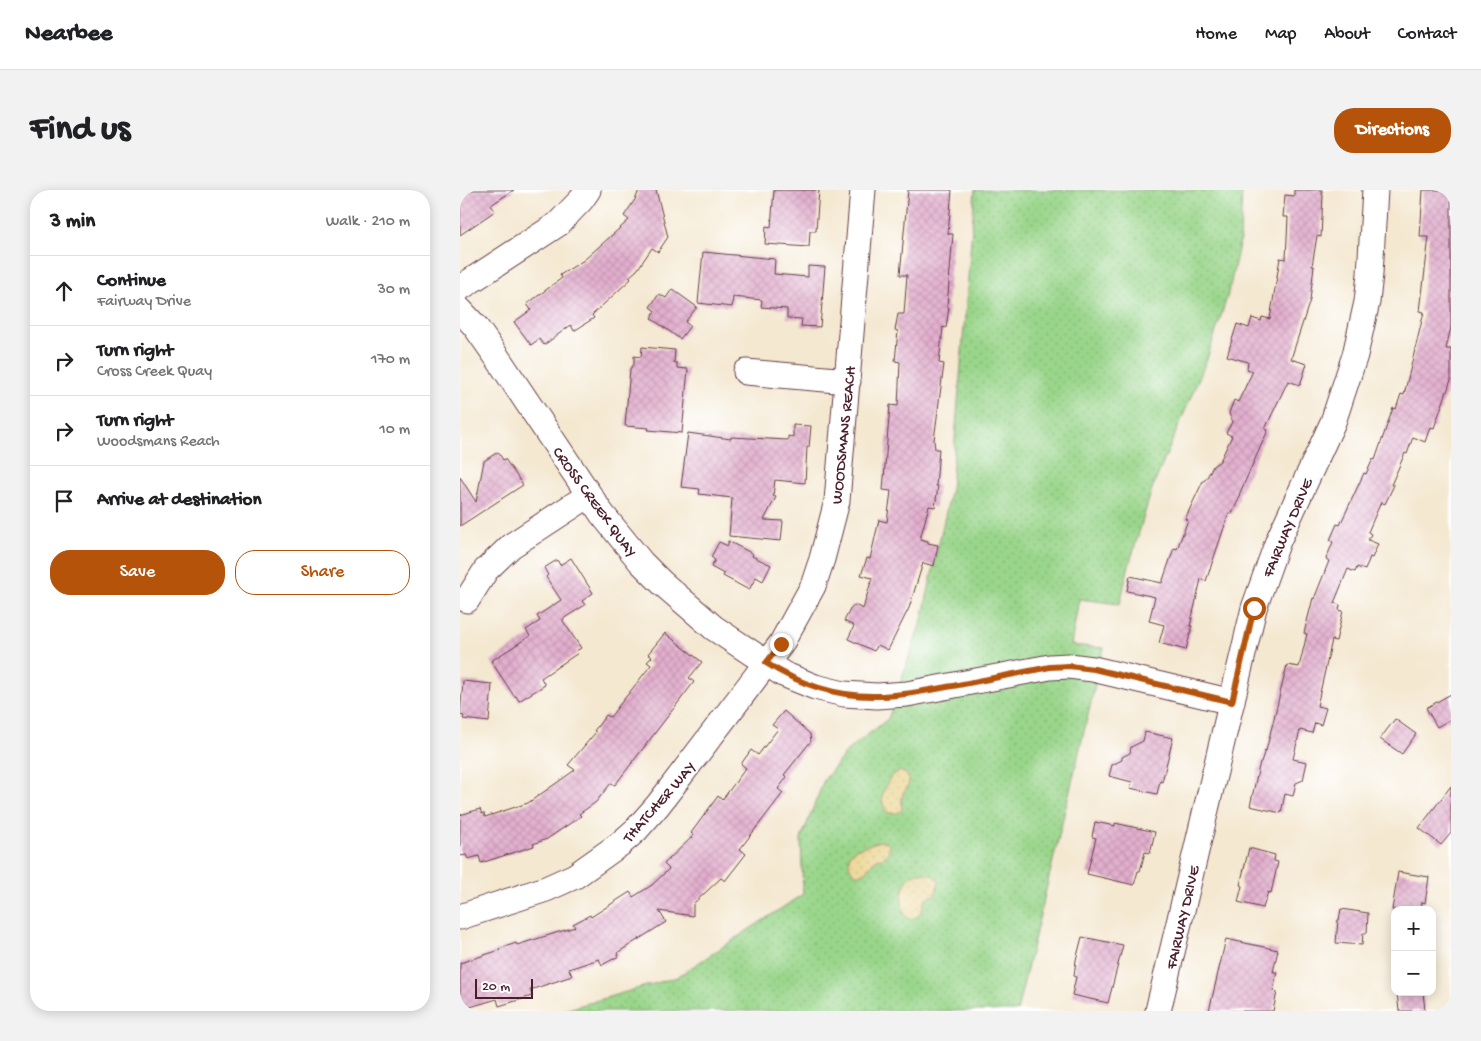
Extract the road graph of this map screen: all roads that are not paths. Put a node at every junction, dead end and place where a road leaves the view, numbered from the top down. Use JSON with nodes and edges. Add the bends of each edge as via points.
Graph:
{"nodes":[{"id":1,"x":588,"y":190,"type":"edge"},
{"id":2,"x":863,"y":190,"type":"edge"},
{"id":3,"x":1375,"y":190,"type":"edge"},
{"id":4,"x":460,"y":288,"type":"edge"},
{"id":5,"x":460,"y":310,"type":"edge"},
{"id":6,"x":746,"y":372,"type":"dead end"},
{"id":7,"x":848,"y":381,"type":"junction"},
{"id":8,"x":589,"y":494,"type":"junction"},
{"id":9,"x":467,"y":600,"type":"dead end"},
{"id":10,"x":766,"y":663,"type":"junction"},
{"id":11,"x":1232,"y":702,"type":"junction"},
{"id":12,"x":460,"y":917,"type":"edge"},
{"id":13,"x":1158,"y":1011,"type":"edge"}],
"edges":[{"from":1,"to":4,"type":"street","via":[[558,224]]},
{"from":2,"to":7,"type":"street","name":"WOODSMANS REACH"},
{"from":3,"to":11,"type":"street","name":"FAIRWAY DRIVE","via":[[1367,302],[1351,371],[1333,422],[1264,577]]},
{"from":5,"to":8,"type":"street","name":"CROSS CREEK QUAY","via":[[475,326]]},
{"from":6,"to":7,"type":"street"},
{"from":7,"to":10,"type":"street","name":"WOODSMANS REACH","via":[[837,501],[822,559],[813,586]]},
{"from":8,"to":9,"type":"street","via":[[511,546],[486,570]]},
{"from":8,"to":10,"type":"street","name":"CROSS CREEK QUAY","via":[[602,514],[662,583],[714,628]]},
{"from":10,"to":11,"type":"street","name":"CROSS CREEK QUAY","via":[[815,687],[844,694],[907,694],[1069,666]]},
{"from":10,"to":12,"type":"street","name":"THATCHER WAY","via":[[658,805],[620,844],[574,876],[546,890]]},
{"from":11,"to":13,"type":"street","name":"FAIRWAY DRIVE"}]}
